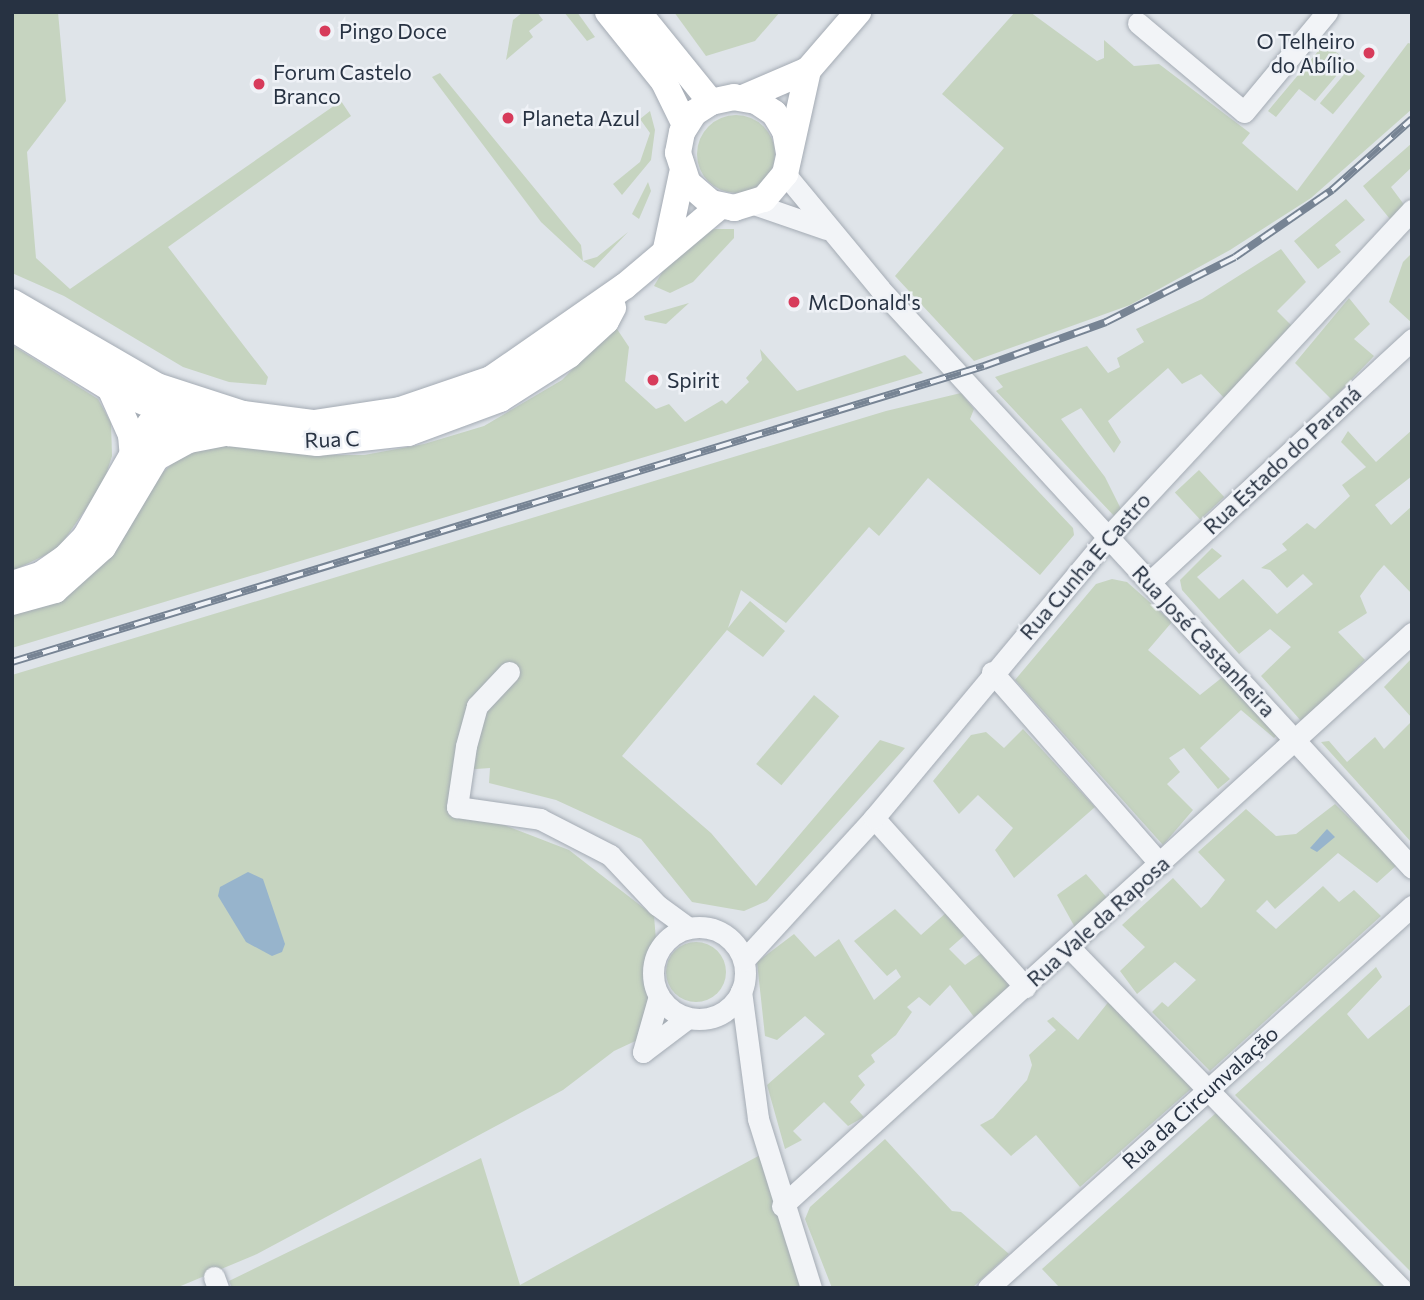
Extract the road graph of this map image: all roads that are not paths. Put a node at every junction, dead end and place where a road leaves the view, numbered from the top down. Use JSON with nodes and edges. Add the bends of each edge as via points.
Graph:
{"nodes":[{"id":1,"x":608,"y":12,"type":"edge"},
{"id":2,"x":638,"y":12,"type":"edge"},
{"id":3,"x":859,"y":12,"type":"edge"},
{"id":4,"x":1326,"y":12,"type":"edge"},
{"id":5,"x":1138,"y":23,"type":"dead end"},
{"id":6,"x":808,"y":70,"type":"junction"},
{"id":7,"x":743,"y":98,"type":"junction"},
{"id":8,"x":711,"y":102,"type":"junction"},
{"id":9,"x":685,"y":125,"type":"junction"},
{"id":10,"x":787,"y":164,"type":"junction"},
{"id":11,"x":682,"y":174,"type":"junction"},
{"id":12,"x":754,"y":204,"type":"junction"},
{"id":13,"x":720,"y":206,"type":"junction"},
{"id":14,"x":1412,"y":210,"type":"edge"},
{"id":15,"x":826,"y":229,"type":"junction"},
{"id":16,"x":666,"y":249,"type":"junction"},
{"id":17,"x":625,"y":286,"type":"junction"},
{"id":18,"x":12,"y":302,"type":"edge"},
{"id":19,"x":12,"y":328,"type":"edge"},
{"id":20,"x":1412,"y":339,"type":"edge"},
{"id":21,"x":157,"y":386,"type":"junction"},
{"id":22,"x":110,"y":388,"type":"junction"},
{"id":23,"x":168,"y":412,"type":"junction"},
{"id":24,"x":314,"y":423,"type":"junction"},
{"id":25,"x":228,"y":433,"type":"junction"},
{"id":26,"x":145,"y":459,"type":"junction"},
{"id":27,"x":1107,"y":538,"type":"junction"},
{"id":28,"x":1152,"y":581,"type":"junction"},
{"id":29,"x":12,"y":584,"type":"edge"},
{"id":30,"x":12,"y":601,"type":"edge"},
{"id":31,"x":1412,"y":633,"type":"edge"},
{"id":32,"x":509,"y":672,"type":"dead end"},
{"id":33,"x":992,"y":672,"type":"junction"},
{"id":34,"x":1296,"y":741,"type":"junction"},
{"id":35,"x":874,"y":818,"type":"junction"},
{"id":36,"x":1160,"y":864,"type":"junction"},
{"id":37,"x":1412,"y":868,"type":"edge"},
{"id":38,"x":657,"y":905,"type":"junction"},
{"id":39,"x":1412,"y":906,"type":"edge"},
{"id":40,"x":689,"y":928,"type":"junction"},
{"id":41,"x":768,"y":929,"type":"junction"},
{"id":42,"x":718,"y":931,"type":"junction"},
{"id":43,"x":1069,"y":947,"type":"junction"},
{"id":44,"x":657,"y":952,"type":"junction"},
{"id":45,"x":744,"y":960,"type":"junction"},
{"id":46,"x":1025,"y":987,"type":"junction"},
{"id":47,"x":741,"y":991,"type":"junction"},
{"id":48,"x":659,"y":996,"type":"junction"},
{"id":49,"x":722,"y":1013,"type":"junction"},
{"id":50,"x":688,"y":1017,"type":"junction"},
{"id":51,"x":748,"y":1027,"type":"junction"},
{"id":52,"x":1210,"y":1088,"type":"junction"},
{"id":53,"x":782,"y":1206,"type":"junction"},
{"id":54,"x":811,"y":1288,"type":"edge"},
{"id":55,"x":988,"y":1288,"type":"edge"},
{"id":56,"x":1401,"y":1288,"type":"edge"}],
"edges":[{"from":1,"to":9,"type":"main road","via":[[664,82]]},
{"from":2,"to":8,"type":"main road"},
{"from":3,"to":6,"type":"main road"},
{"from":4,"to":5,"type":"street","via":[[1244,113]]},
{"from":6,"to":7,"type":"main road"},
{"from":6,"to":10,"type":"main road"},
{"from":7,"to":8,"type":"main road"},
{"from":7,"to":10,"type":"main road","via":[[774,113],[785,131]]},
{"from":8,"to":9,"type":"main road"},
{"from":9,"to":11,"type":"main road","via":[[678,153]]},
{"from":10,"to":12,"type":"main road","via":[[773,192]]},
{"from":10,"to":15,"type":"street","name":"Rua José Castanheira"},
{"from":11,"to":13,"type":"main road","via":[[695,192]]},
{"from":11,"to":16,"type":"main road"},
{"from":12,"to":13,"type":"main road"},
{"from":12,"to":15,"type":"street","name":"Rua José Castanheira"},
{"from":13,"to":16,"type":"main road","name":"Rua C"},
{"from":14,"to":27,"type":"street","name":"Rua Cunha E Castro"},
{"from":15,"to":27,"type":"street","name":"Rua José Castanheira"},
{"from":16,"to":17,"type":"main road","name":"Rua C"},
{"from":17,"to":24,"type":"main road","name":"Rua C","via":[[491,379],[400,410]]},
{"from":17,"to":25,"type":"main road","name":"Rua C","via":[[606,321],[569,355],[500,399],[408,433],[317,443]]},
{"from":18,"to":21,"type":"main road","name":"Rua C"},
{"from":19,"to":22,"type":"main road","name":"Rua C"},
{"from":20,"to":28,"type":"street","name":"Rua Estado do Paraná"},
{"from":21,"to":23,"type":"main road"},
{"from":21,"to":24,"type":"main road","name":"Rua C","via":[[243,414]]},
{"from":22,"to":23,"type":"main road","name":"Rua C"},
{"from":22,"to":26,"type":"main road"},
{"from":23,"to":24,"type":"main road","via":[[202,412],[244,422]]},
{"from":23,"to":25,"type":"main road","name":"Rua C"},
{"from":23,"to":26,"type":"main road","via":[[167,430]]},
{"from":25,"to":26,"type":"main road","via":[[189,440]]},
{"from":26,"to":29,"type":"main road","via":[[65,558],[42,574]]},
{"from":26,"to":30,"type":"main road","via":[[103,547],[55,590]]},
{"from":27,"to":28,"type":"street","name":"Rua José Castanheira"},
{"from":27,"to":33,"type":"street","name":"Rua Cunha E Castro"},
{"from":28,"to":34,"type":"street","name":"Rua José Castanheira"},
{"from":31,"to":34,"type":"street","name":"Rua Vale da Raposa"},
{"from":32,"to":38,"type":"street","via":[[477,706],[457,807],[540,819],[610,855]]},
{"from":33,"to":35,"type":"street","name":"Rua Cunha E Castro"},
{"from":33,"to":36,"type":"street"},
{"from":34,"to":36,"type":"street","name":"Rua Vale da Raposa"},
{"from":34,"to":37,"type":"street","name":"Rua José Castanheira"},
{"from":35,"to":41,"type":"street","name":"Rua Cunha E Castro"},
{"from":35,"to":46,"type":"street"},
{"from":36,"to":43,"type":"street","name":"Rua Vale da Raposa"},
{"from":38,"to":40,"type":"street"},
{"from":38,"to":44,"type":"street"},
{"from":39,"to":52,"type":"street","name":"Rua da Circunvalação"},
{"from":40,"to":42,"type":"street"},
{"from":40,"to":44,"type":"street","via":[[676,932]]},
{"from":41,"to":42,"type":"street"},
{"from":41,"to":45,"type":"street","name":"Rua Cunha E Castro"},
{"from":42,"to":45,"type":"street","via":[[738,948]]},
{"from":43,"to":46,"type":"street","name":"Rua Vale da Raposa"},
{"from":43,"to":52,"type":"street"},
{"from":44,"to":48,"type":"street","via":[[653,967]]},
{"from":45,"to":47,"type":"street"},
{"from":46,"to":53,"type":"street","name":"Rua Vale da Raposa"},
{"from":47,"to":49,"type":"street"},
{"from":47,"to":51,"type":"street"},
{"from":48,"to":50,"type":"street"},
{"from":48,"to":50,"type":"street","via":[[643,1052]]},
{"from":49,"to":50,"type":"street"},
{"from":49,"to":51,"type":"street"},
{"from":51,"to":53,"type":"street","via":[[758,1119]]},
{"from":52,"to":55,"type":"street","name":"Rua da Circunvalação"},
{"from":52,"to":56,"type":"street"},
{"from":53,"to":54,"type":"street"}]}
